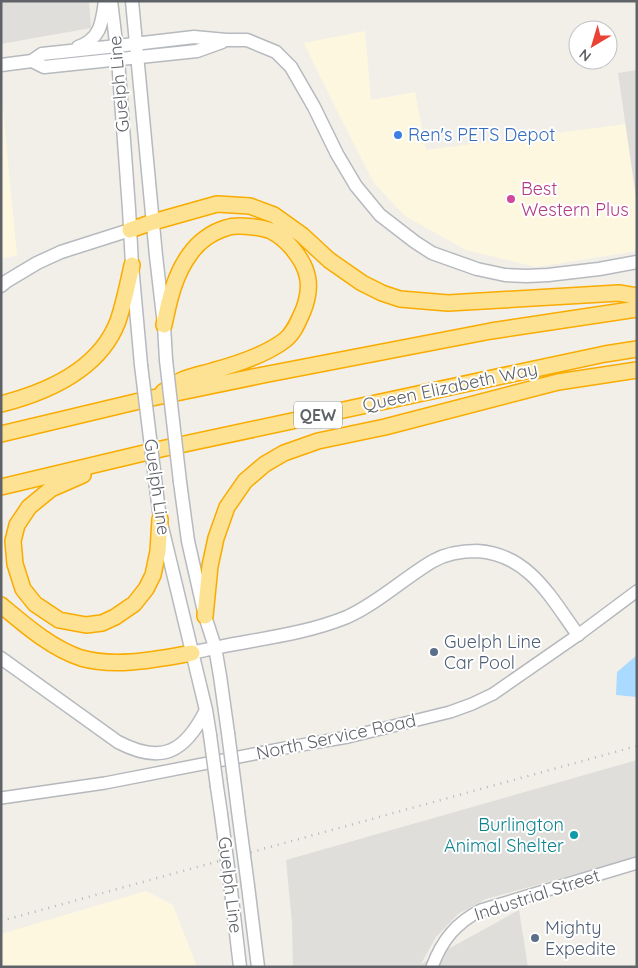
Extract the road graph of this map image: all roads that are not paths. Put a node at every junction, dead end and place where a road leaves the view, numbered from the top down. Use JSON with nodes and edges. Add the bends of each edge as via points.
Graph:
{"nodes":[{"id":1,"x":105,"y":1,"type":"edge"},
{"id":2,"x":111,"y":1,"type":"edge"},
{"id":3,"x":132,"y":1,"type":"edge"},
{"id":4,"x":137,"y":50,"type":"junction"},
{"id":5,"x":66,"y":51,"type":"junction"},
{"id":6,"x":117,"y":52,"type":"junction"},
{"id":7,"x":32,"y":61,"type":"junction"},
{"id":8,"x":1,"y":66,"type":"edge"},
{"id":9,"x":153,"y":222,"type":"junction"},
{"id":10,"x":130,"y":230,"type":"junction"},
{"id":11,"x":637,"y":262,"type":"edge"},
{"id":12,"x":132,"y":265,"type":"junction"},
{"id":13,"x":1,"y":286,"type":"edge"},
{"id":14,"x":637,"y":296,"type":"edge"},
{"id":15,"x":637,"y":309,"type":"edge"},
{"id":16,"x":164,"y":325,"type":"junction"},
{"id":17,"x":637,"y":349,"type":"edge"},
{"id":18,"x":637,"y":370,"type":"edge"},
{"id":19,"x":152,"y":398,"type":"junction"},
{"id":20,"x":1,"y":404,"type":"edge"},
{"id":21,"x":1,"y":434,"type":"edge"},
{"id":22,"x":161,"y":449,"type":"junction"},
{"id":23,"x":1,"y":487,"type":"edge"},
{"id":24,"x":160,"y":519,"type":"junction"},
{"id":25,"x":637,"y":591,"type":"edge"},
{"id":26,"x":1,"y":605,"type":"edge"},
{"id":27,"x":205,"y":616,"type":"junction"},
{"id":28,"x":578,"y":635,"type":"junction"},
{"id":29,"x":215,"y":647,"type":"junction"},
{"id":30,"x":192,"y":653,"type":"junction"},
{"id":31,"x":1,"y":658,"type":"edge"},
{"id":32,"x":206,"y":710,"type":"junction"},
{"id":33,"x":1,"y":798,"type":"edge"},
{"id":34,"x":637,"y":863,"type":"edge"},
{"id":35,"x":240,"y":967,"type":"edge"},
{"id":36,"x":258,"y":967,"type":"edge"},
{"id":37,"x":432,"y":967,"type":"edge"}],
"edges":[{"from":1,"to":5,"type":"main road","via":[[96,35],[84,45]]},
{"from":2,"to":6,"type":"main road","name":"Guelph Line"},
{"from":3,"to":4,"type":"main road","name":"Guelph Line"},
{"from":4,"to":6,"type":"main road"},
{"from":4,"to":9,"type":"main road","name":"Guelph Line"},
{"from":4,"to":11,"type":"main road","via":[[194,37],[247,40],[276,52],[291,67],[356,186],[380,215],[432,252],[477,269],[505,275],[548,275]]},
{"from":5,"to":6,"type":"main road"},
{"from":5,"to":7,"type":"main road","via":[[42,54]]},
{"from":6,"to":7,"type":"main road","via":[[44,67]]},
{"from":6,"to":10,"type":"main road","name":"Guelph Line"},
{"from":7,"to":8,"type":"main road"},
{"from":9,"to":10,"type":"highway"},
{"from":9,"to":14,"type":"highway","via":[[217,204],[250,206],[274,215],[362,283],[400,299],[448,303],[619,293]]},
{"from":9,"to":16,"type":"main road","name":"Guelph Line"},
{"from":10,"to":12,"type":"main road","name":"Guelph Line"},
{"from":10,"to":13,"type":"main road","via":[[61,252]]},
{"from":12,"to":20,"type":"highway","via":[[118,320],[99,354],[77,372],[45,390]]},
{"from":12,"to":24,"type":"main road","name":"Guelph Line","bridge":true},
{"from":15,"to":19,"type":"highway","via":[[482,333]]},
{"from":16,"to":19,"type":"highway","via":[[175,281],[190,253],[204,239],[227,227],[252,226],[272,231],[287,242],[307,271],[309,286],[305,306],[286,340],[223,368],[182,380]]},
{"from":16,"to":27,"type":"main road","name":"Guelph Line","bridge":true,"via":[[188,541]]},
{"from":17,"to":22,"type":"highway","name":"Queen Elizabeth Way","number":"QEW"},
{"from":18,"to":27,"type":"highway","via":[[558,382],[318,441],[284,453],[245,481],[226,507],[210,566]]},
{"from":19,"to":21,"type":"highway"},
{"from":22,"to":23,"type":"highway","name":"Queen Elizabeth Way","number":"QEW"},
{"from":22,"to":24,"type":"highway","via":[[76,478],[51,489],[29,507],[18,525],[14,541],[15,564],[23,588],[35,604],[59,620],[86,625],[115,617],[134,604],[153,575]]},
{"from":24,"to":30,"type":"main road","name":"Guelph Line"},
{"from":25,"to":28,"type":"street","name":"North Service Road"},
{"from":26,"to":30,"type":"highway","via":[[42,638],[81,658],[126,662]]},
{"from":27,"to":29,"type":"main road","name":"Guelph Line"},
{"from":28,"to":29,"type":"main road","via":[[532,575],[516,563],[486,552],[463,551],[435,560],[348,616],[308,630]]},
{"from":28,"to":33,"type":"street","name":"North Service Road","via":[[493,694],[450,712],[348,736],[105,783]]},
{"from":29,"to":30,"type":"main road"},
{"from":29,"to":36,"type":"main road","name":"Guelph Line","bridge":true},
{"from":30,"to":32,"type":"main road","name":"Guelph Line"},
{"from":31,"to":32,"type":"main road","via":[[131,749],[155,754],[178,748],[198,726]]},
{"from":32,"to":35,"type":"main road","name":"Guelph Line","bridge":true},
{"from":34,"to":37,"type":"street","name":"Industrial Street","via":[[481,910],[468,917],[445,940]]}]}
